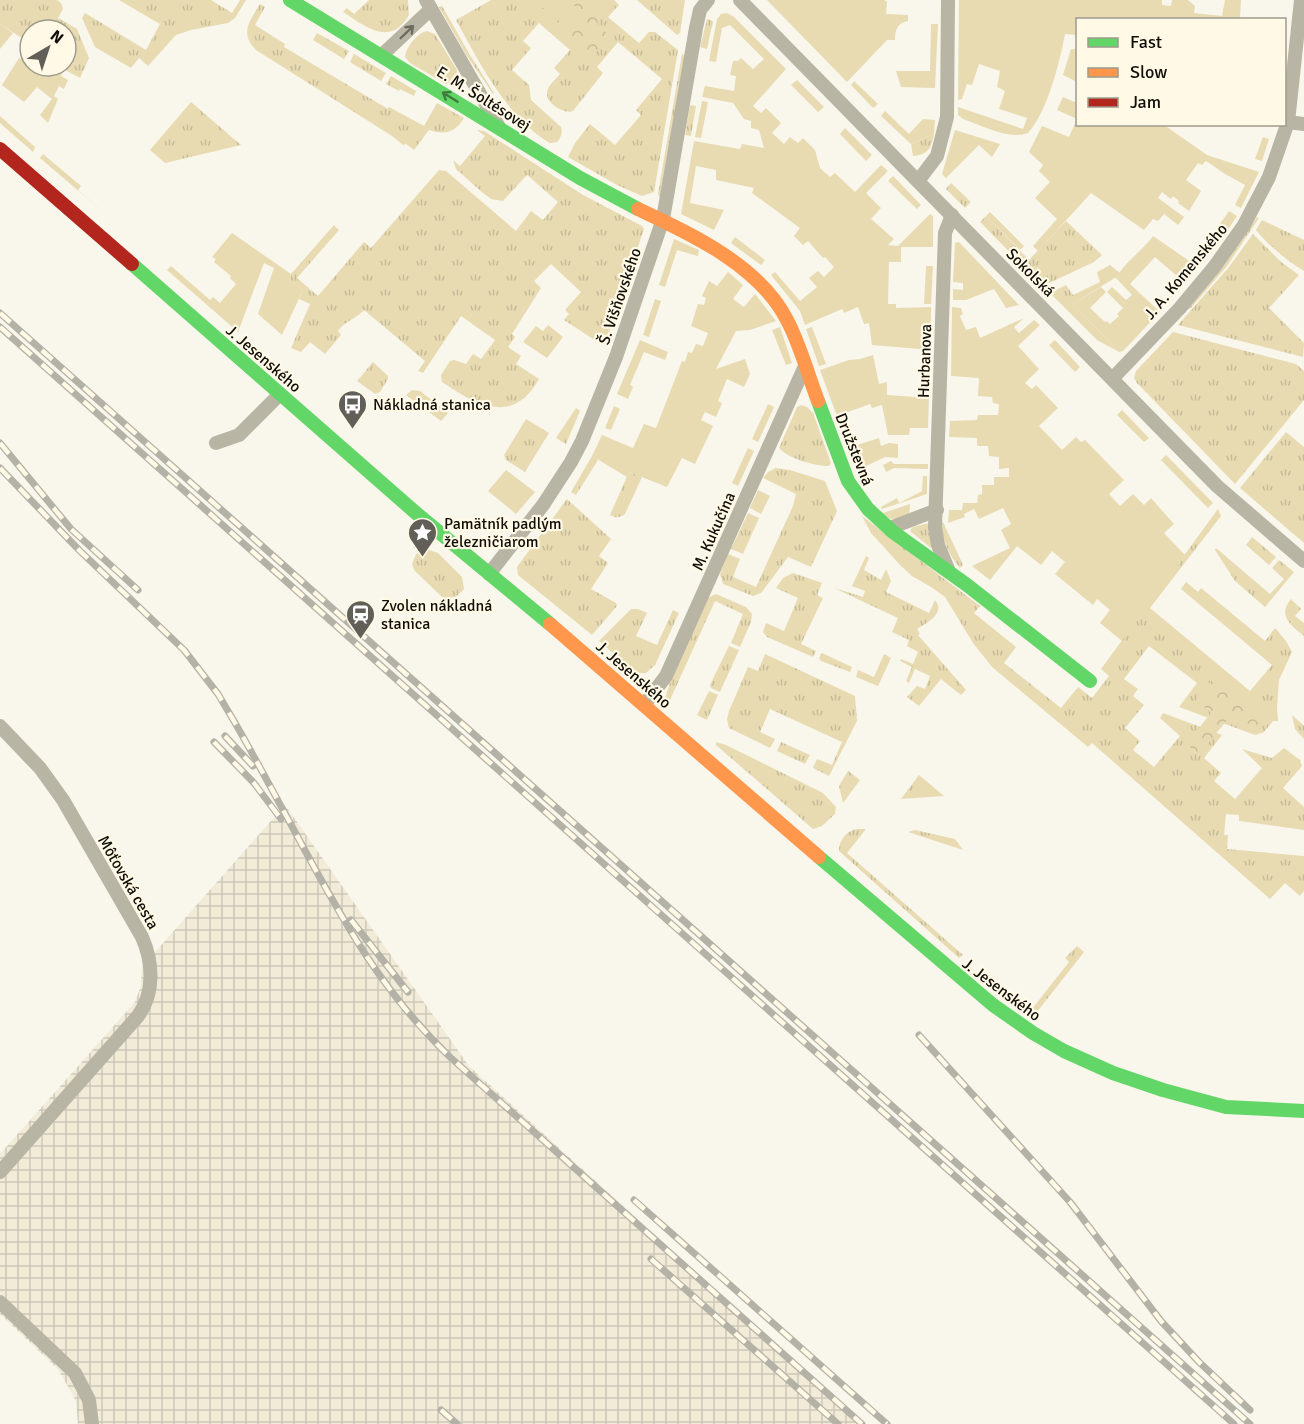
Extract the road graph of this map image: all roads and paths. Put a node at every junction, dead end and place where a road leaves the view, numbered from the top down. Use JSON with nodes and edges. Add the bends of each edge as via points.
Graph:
{"nodes":[{"id":1,"x":290,"y":0,"type":"edge"},
{"id":2,"x":708,"y":0,"type":"edge"},
{"id":3,"x":740,"y":0,"type":"edge"},
{"id":4,"x":948,"y":0,"type":"edge"},
{"id":5,"x":1301,"y":0,"type":"edge"},
{"id":6,"x":428,"y":5,"type":"edge"},
{"id":7,"x":382,"y":55,"type":"junction"},
{"id":8,"x":1288,"y":122,"type":"junction"},
{"id":9,"x":1304,"y":124,"type":"edge"},
{"id":10,"x":500,"y":127,"type":"junction"},
{"id":11,"x":0,"y":148,"type":"edge"},
{"id":12,"x":918,"y":181,"type":"junction"},
{"id":13,"x":952,"y":215,"type":"junction"},
{"id":14,"x":663,"y":219,"type":"junction"},
{"id":15,"x":805,"y":366,"type":"junction"},
{"id":16,"x":1113,"y":378,"type":"junction"},
{"id":17,"x":280,"y":394,"type":"junction"},
{"id":18,"x":216,"y":443,"type":"dead end"},
{"id":19,"x":937,"y":510,"type":"junction"},
{"id":20,"x":890,"y":528,"type":"junction"},
{"id":21,"x":1304,"y":561,"type":"edge"},
{"id":22,"x":948,"y":570,"type":"junction"},
{"id":23,"x":489,"y":574,"type":"junction"},
{"id":24,"x":1090,"y":681,"type":"dead end"},
{"id":25,"x":644,"y":705,"type":"junction"},
{"id":26,"x":0,"y":726,"type":"edge"},
{"id":27,"x":1304,"y":1111,"type":"edge"},
{"id":28,"x":0,"y":1172,"type":"edge"},
{"id":29,"x":0,"y":1302,"type":"edge"},
{"id":30,"x":92,"y":1424,"type":"edge"}],
"edges":[{"from":1,"to":7,"type":"street","name":"E. M. Šoltésovej"},
{"from":2,"to":14,"type":"street","name":"Š. Višňovského","via":[[700,10],[696,28]]},
{"from":3,"to":12,"type":"street","name":"Sokolská"},
{"from":4,"to":12,"type":"street","via":[[947,117],[937,156]]},
{"from":5,"to":8,"type":"street","name":"J. A. Komenského"},
{"from":7,"to":6,"type":"street","one_way":true},
{"from":6,"to":10,"type":"street"},
{"from":10,"to":7,"type":"street","name":"E. M. Šoltésovej","one_way":true},
{"from":8,"to":9,"type":"street"},
{"from":8,"to":16,"type":"street","name":"J. A. Komenského","via":[[1269,177],[1245,225],[1180,308]]},
{"from":10,"to":14,"type":"street","name":"E. M. Šoltésovej","via":[[602,191]]},
{"from":11,"to":17,"type":"street","name":"J. Jesenského"},
{"from":12,"to":13,"type":"street","name":"Sokolská"},
{"from":13,"to":16,"type":"street","name":"Sokolská"},
{"from":13,"to":19,"type":"street","name":"Hurbanova","via":[[945,233]]},
{"from":14,"to":15,"type":"street","name":"Družstevná","via":[[720,250],[765,288],[787,319]]},
{"from":14,"to":23,"type":"street","name":"Š. Višňovského","via":[[631,317],[572,462]]},
{"from":15,"to":20,"type":"street","name":"Družstevná","via":[[848,481],[857,498]]},
{"from":15,"to":25,"type":"street","name":"M. Kukučína","via":[[666,676]]},
{"from":16,"to":21,"type":"street","name":"Sokolská","via":[[1217,486]]},
{"from":17,"to":18,"type":"street","via":[[239,435]]},
{"from":17,"to":23,"type":"street","name":"J. Jesenského"},
{"from":19,"to":20,"type":"street"},
{"from":19,"to":22,"type":"street","name":"Hurbanova","via":[[938,545]]},
{"from":20,"to":22,"type":"street","name":"Družstevná"},
{"from":22,"to":24,"type":"street","name":"Družstevná"},
{"from":23,"to":25,"type":"street","name":"J. Jesenského"},
{"from":25,"to":27,"type":"street","name":"J. Jesenského","via":[[974,990],[1033,1033],[1092,1064],[1163,1090],[1243,1109]]},
{"from":26,"to":28,"type":"street","name":"Môťovská cesta","via":[[40,768],[63,800],[142,937],[151,978],[147,1001],[138,1016]]},
{"from":29,"to":30,"type":"street","via":[[75,1373],[89,1400]]}]}
